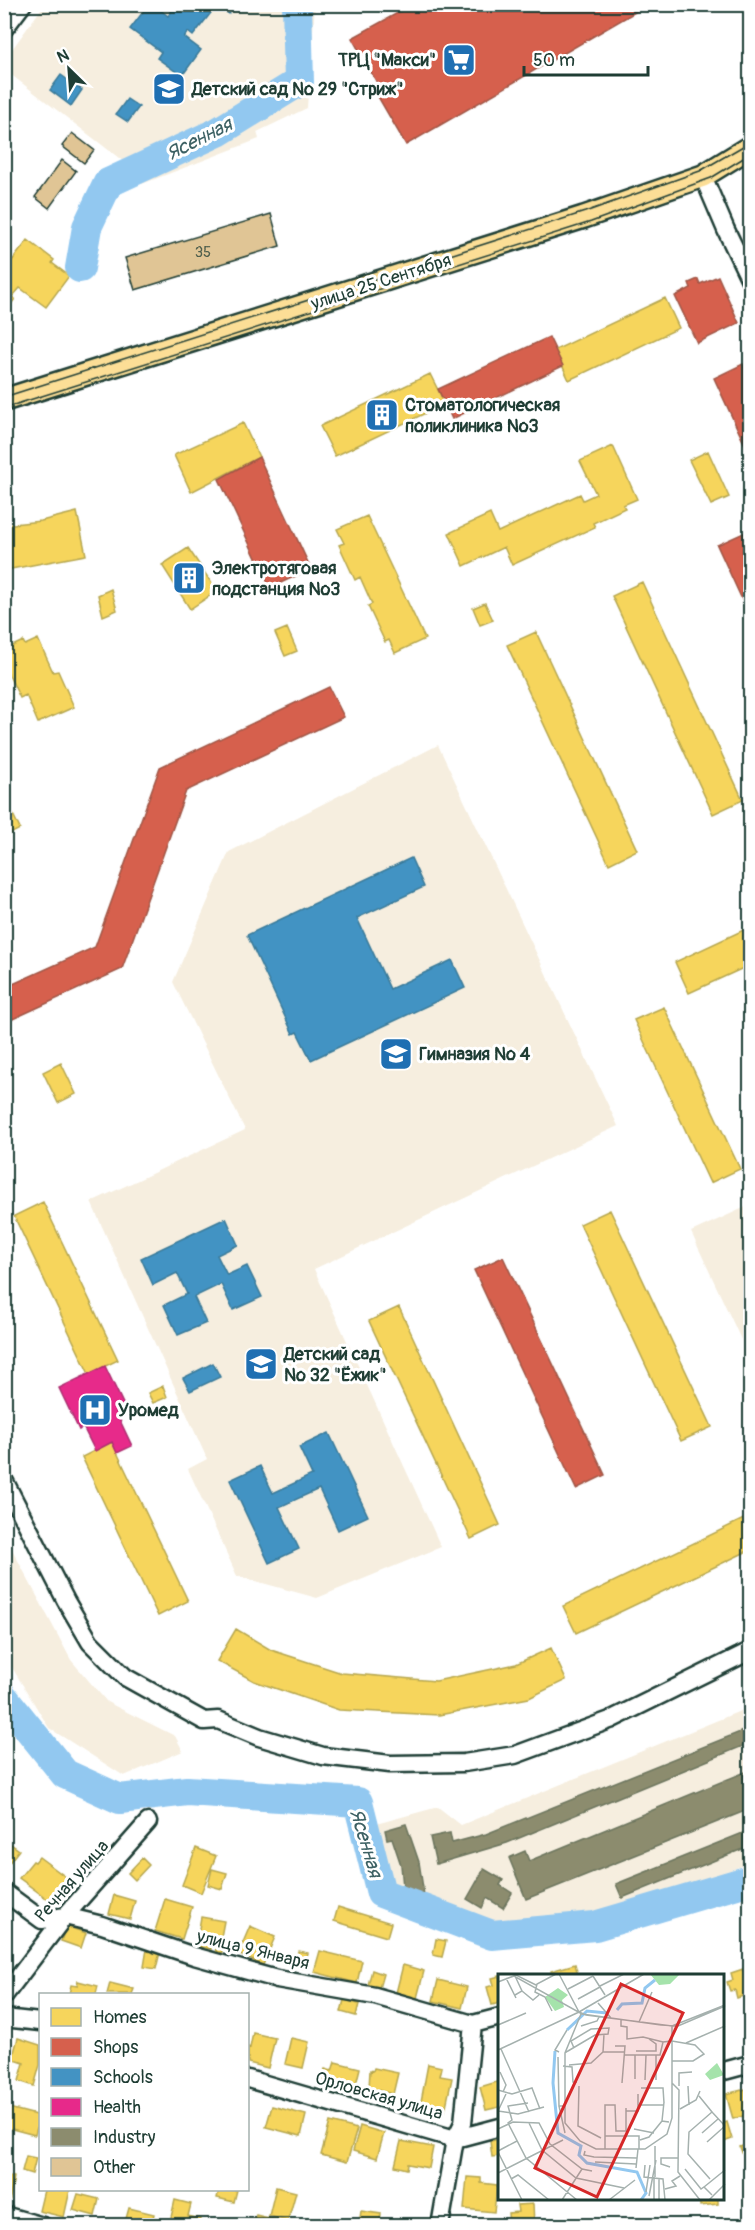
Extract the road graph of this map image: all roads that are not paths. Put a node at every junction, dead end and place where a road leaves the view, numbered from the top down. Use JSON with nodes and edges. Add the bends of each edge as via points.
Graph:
{"nodes":[{"id":1,"x":23,"y":4,"type":"edge"},
{"id":2,"x":4,"y":29,"type":"edge"},
{"id":3,"x":750,"y":147,"type":"edge"},
{"id":4,"x":703,"y":176,"type":"junction"},
{"id":5,"x":750,"y":280,"type":"edge"},
{"id":6,"x":4,"y":400,"type":"edge"},
{"id":7,"x":4,"y":1480,"type":"edge"},
{"id":8,"x":750,"y":1651,"type":"edge"},
{"id":9,"x":148,"y":1822,"type":"dead end"},
{"id":10,"x":4,"y":1892,"type":"edge"},
{"id":11,"x":65,"y":1916,"type":"junction"},
{"id":12,"x":4,"y":1996,"type":"edge"},
{"id":13,"x":4,"y":2018,"type":"edge"},
{"id":14,"x":498,"y":2018,"type":"edge"},
{"id":15,"x":39,"y":2022,"type":"edge"},
{"id":16,"x":473,"y":2024,"type":"junction"},
{"id":17,"x":750,"y":2064,"type":"edge"},
{"id":18,"x":725,"y":2070,"type":"edge"},
{"id":19,"x":249,"y":2079,"type":"edge"},
{"id":20,"x":498,"y":2128,"type":"edge"},
{"id":21,"x":455,"y":2139,"type":"junction"},
{"id":22,"x":4,"y":2215,"type":"edge"},
{"id":23,"x":43,"y":2226,"type":"edge"},
{"id":24,"x":440,"y":2226,"type":"edge"}],
"edges":[{"from":1,"to":2,"type":"street"},
{"from":3,"to":4,"type":"main road","name":"улица 25 Сентября"},
{"from":4,"to":5,"type":"street"},
{"from":4,"to":6,"type":"main road","name":"улица 25 Сентября","via":[[573,221]]},
{"from":7,"to":8,"type":"street","via":[[90,1642],[125,1677],[204,1721],[218,1720],[323,1756],[390,1764],[464,1763],[515,1755],[610,1720]]},
{"from":9,"to":11,"type":"street","name":"Речная улица"},
{"from":10,"to":11,"type":"street","name":"улица 9 Января","via":[[42,1920]]},
{"from":11,"to":12,"type":"street","name":"Речная улица"},
{"from":11,"to":16,"type":"street","name":"улица 9 Января","via":[[277,1979],[375,1996]]},
{"from":13,"to":15,"type":"street"},
{"from":14,"to":16,"type":"street"},
{"from":16,"to":21,"type":"street","via":[[463,2123]]},
{"from":17,"to":18,"type":"street"},
{"from":19,"to":21,"type":"street","name":"Орловская улица"},
{"from":20,"to":21,"type":"street","name":"Орловская улица"},
{"from":21,"to":24,"type":"street"},
{"from":22,"to":23,"type":"street"}]}
